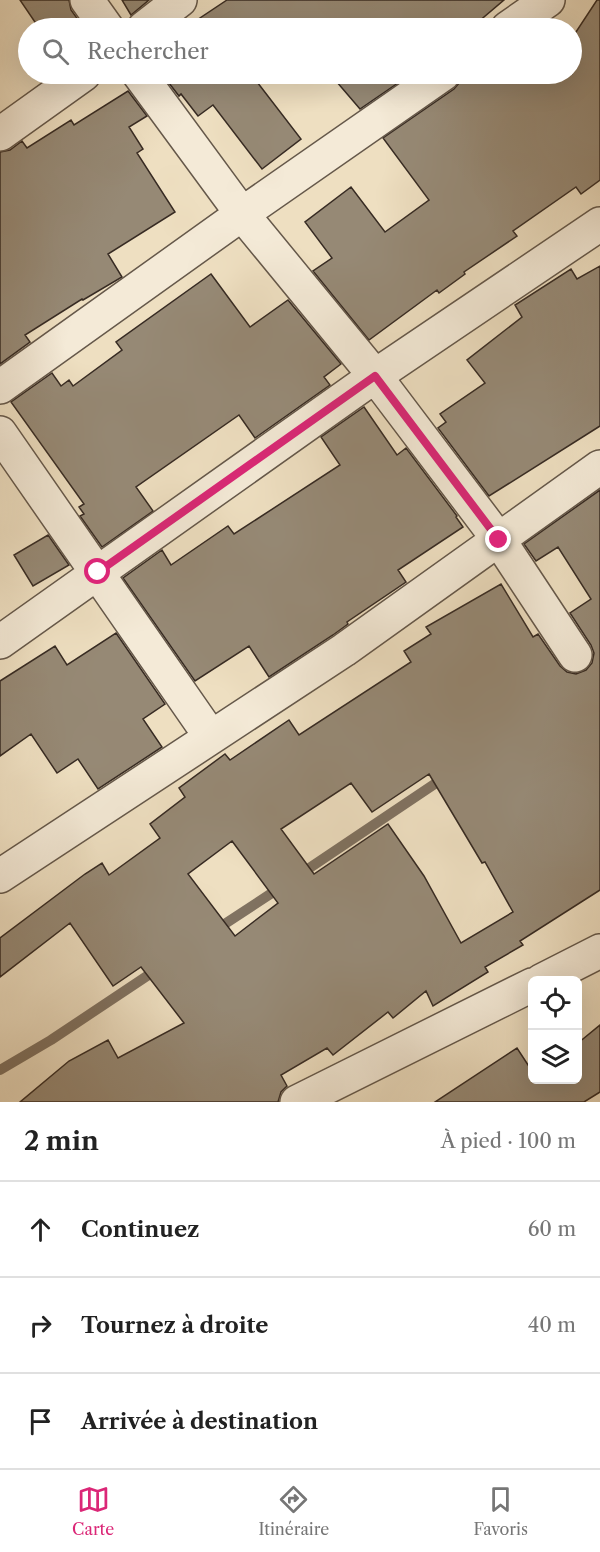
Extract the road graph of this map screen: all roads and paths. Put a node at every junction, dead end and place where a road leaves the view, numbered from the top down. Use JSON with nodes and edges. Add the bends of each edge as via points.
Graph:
{"nodes":[{"id":1,"x":87,"y":0,"type":"edge"},
{"id":2,"x":180,"y":0,"type":"edge"},
{"id":3,"x":548,"y":0,"type":"edge"},
{"id":4,"x":100,"y":18,"type":"edge"},
{"id":5,"x":157,"y":18,"type":"edge"},
{"id":6,"x":522,"y":18,"type":"edge"},
{"id":7,"x":70,"y":84,"type":"edge"},
{"id":8,"x":146,"y":84,"type":"edge"},
{"id":9,"x":429,"y":84,"type":"edge"},
{"id":10,"x":0,"y":134,"type":"edge"},
{"id":11,"x":242,"y":214,"type":"junction"},
{"id":12,"x":600,"y":224,"type":"edge"},
{"id":13,"x":375,"y":376,"type":"junction"},
{"id":14,"x":0,"y":387,"type":"edge"},
{"id":15,"x":0,"y":434,"type":"edge"},
{"id":16,"x":600,"y":467,"type":"edge"},
{"id":17,"x":499,"y":540,"type":"junction"},
{"id":18,"x":98,"y":572,"type":"junction"},
{"id":19,"x":0,"y":642,"type":"edge"},
{"id":20,"x":575,"y":655,"type":"dead end"},
{"id":21,"x":211,"y":737,"type":"junction"},
{"id":22,"x":0,"y":876,"type":"edge"},
{"id":23,"x":600,"y":951,"type":"edge"},
{"id":24,"x":551,"y":976,"type":"edge"},
{"id":25,"x":528,"y":987,"type":"edge"},
{"id":26,"x":297,"y":1102,"type":"edge"}],
"edges":[{"from":1,"to":4,"type":"street"},
{"from":2,"to":5,"type":"street"},
{"from":3,"to":6,"type":"street"},
{"from":7,"to":10,"type":"street"},
{"from":8,"to":11,"type":"street"},
{"from":9,"to":11,"type":"street"},
{"from":11,"to":13,"type":"street"},
{"from":11,"to":14,"type":"street"},
{"from":12,"to":13,"type":"street"},
{"from":13,"to":17,"type":"street"},
{"from":13,"to":18,"type":"street"},
{"from":15,"to":18,"type":"street"},
{"from":16,"to":17,"type":"street"},
{"from":17,"to":20,"type":"street"},
{"from":17,"to":21,"type":"street","via":[[344,650]]},
{"from":18,"to":19,"type":"street"},
{"from":18,"to":21,"type":"street"},
{"from":21,"to":22,"type":"street"},
{"from":23,"to":24,"type":"street"},
{"from":25,"to":26,"type":"street"}]}
